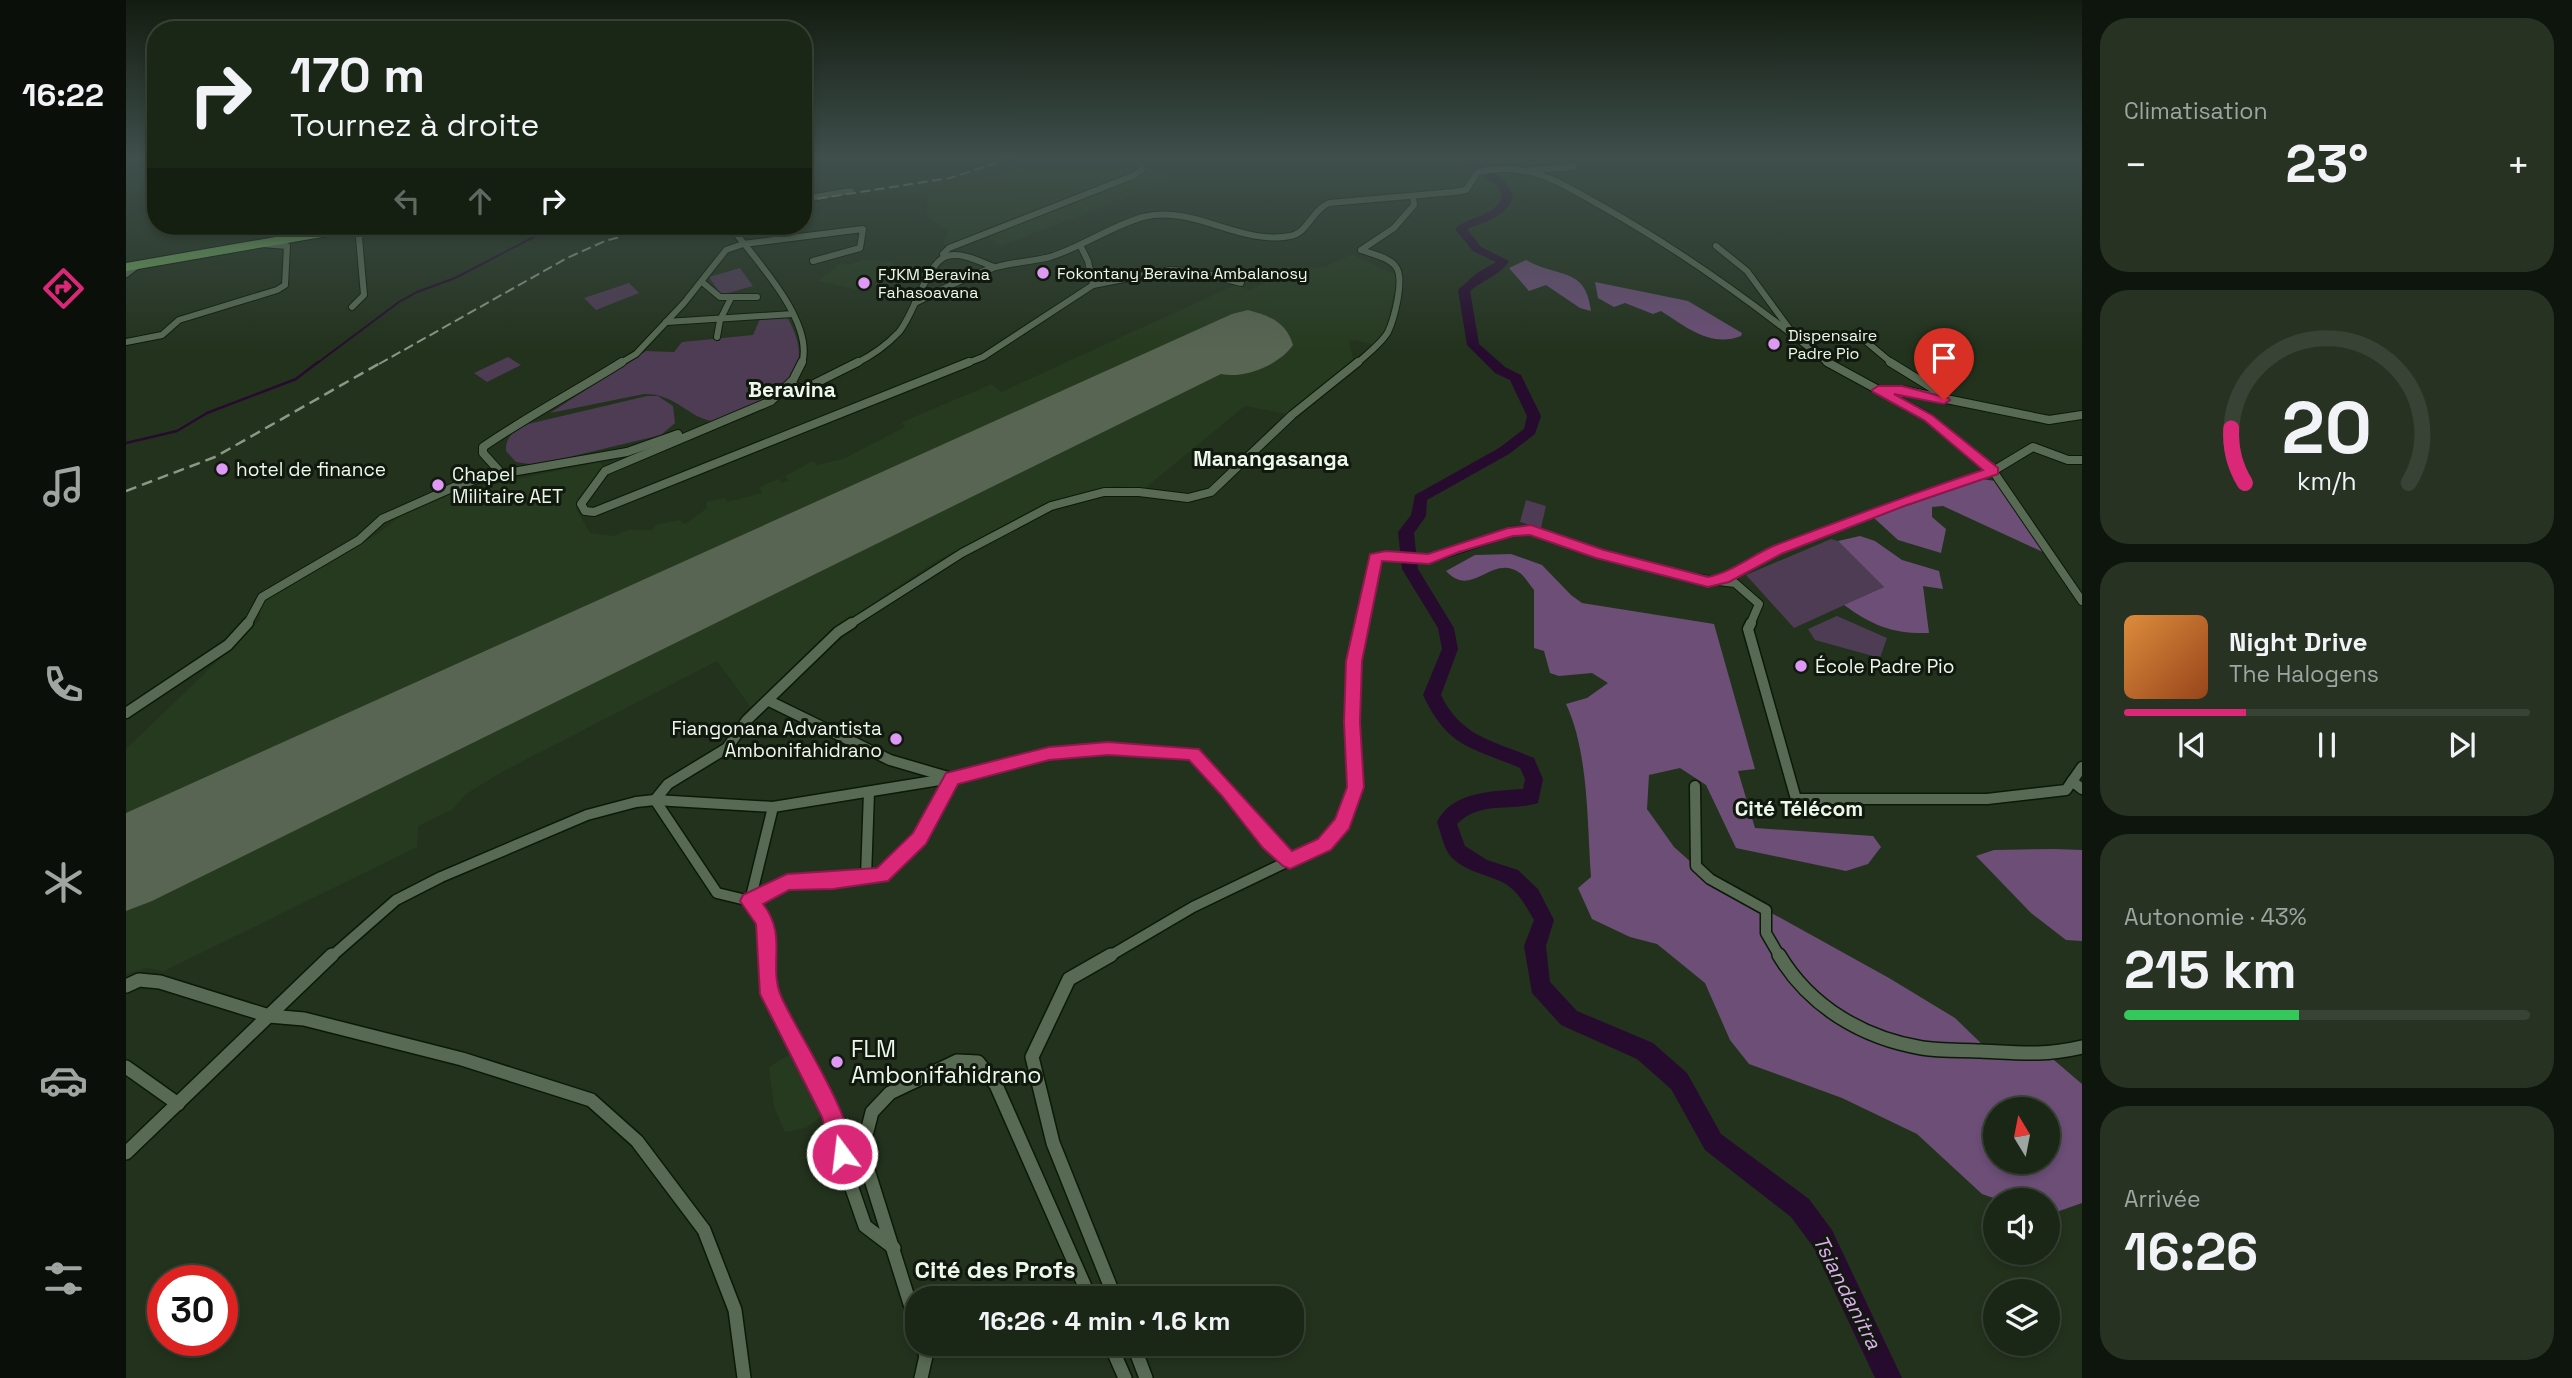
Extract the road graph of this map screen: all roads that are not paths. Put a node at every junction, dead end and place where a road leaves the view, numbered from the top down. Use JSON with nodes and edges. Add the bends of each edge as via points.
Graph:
{"nodes":[{"id":1,"x":1014,"y":222,"type":"edge"},
{"id":2,"x":1132,"y":222,"type":"edge"},
{"id":3,"x":1214,"y":222,"type":"edge"},
{"id":4,"x":1309,"y":222,"type":"edge"},
{"id":5,"x":1398,"y":222,"type":"edge"},
{"id":6,"x":1628,"y":222,"type":"edge"},
{"id":7,"x":300,"y":235,"type":"edge"},
{"id":8,"x":311,"y":235,"type":"edge"},
{"id":9,"x":360,"y":235,"type":"edge"},
{"id":10,"x":736,"y":235,"type":"edge"},
{"id":11,"x":294,"y":238,"type":"junction"},
{"id":12,"x":262,"y":244,"type":"junction"},
{"id":13,"x":743,"y":244,"type":"junction"},
{"id":14,"x":1080,"y":245,"type":"junction"},
{"id":15,"x":1716,"y":246,"type":"dead end"},
{"id":16,"x":941,"y":257,"type":"junction"},
{"id":17,"x":813,"y":261,"type":"dead end"},
{"id":18,"x":138,"y":265,"type":"junction"},
{"id":19,"x":126,"y":267,"type":"edge"},
{"id":20,"x":995,"y":268,"type":"junction"},
{"id":21,"x":126,"y":274,"type":"edge"},
{"id":22,"x":702,"y":282,"type":"junction"},
{"id":23,"x":1241,"y":283,"type":"dead end"},
{"id":24,"x":1093,"y":285,"type":"junction"},
{"id":25,"x":757,"y":297,"type":"dead end"},
{"id":26,"x":731,"y":298,"type":"junction"},
{"id":27,"x":915,"y":303,"type":"junction"},
{"id":28,"x":352,"y":307,"type":"dead end"},
{"id":29,"x":793,"y":314,"type":"junction"},
{"id":30,"x":1783,"y":317,"type":"junction"},
{"id":31,"x":720,"y":320,"type":"junction"},
{"id":32,"x":1769,"y":320,"type":"junction"},
{"id":33,"x":666,"y":322,"type":"junction"},
{"id":34,"x":1856,"y":333,"type":"dead end"},
{"id":35,"x":1794,"y":334,"type":"junction"},
{"id":36,"x":717,"y":337,"type":"dead end"},
{"id":37,"x":126,"y":342,"type":"edge"},
{"id":38,"x":790,"y":383,"type":"junction"},
{"id":39,"x":806,"y":388,"type":"junction"},
{"id":40,"x":1878,"y":390,"type":"junction"},
{"id":41,"x":1944,"y":400,"type":"junction"},
{"id":42,"x":771,"y":401,"type":"junction"},
{"id":43,"x":2082,"y":415,"type":"edge"},
{"id":44,"x":720,"y":425,"type":"junction"},
{"id":45,"x":2082,"y":460,"type":"edge"},
{"id":46,"x":1993,"y":471,"type":"junction"},
{"id":47,"x":501,"y":473,"type":"junction"},
{"id":48,"x":1723,"y":579,"type":"junction"},
{"id":49,"x":2082,"y":601,"type":"edge"},
{"id":50,"x":769,"y":701,"type":"junction"},
{"id":51,"x":126,"y":713,"type":"edge"},
{"id":52,"x":2082,"y":766,"type":"edge"},
{"id":53,"x":952,"y":778,"type":"junction"},
{"id":54,"x":2072,"y":781,"type":"junction"},
{"id":55,"x":1695,"y":786,"type":"dead end"},
{"id":56,"x":2082,"y":789,"type":"edge"},
{"id":57,"x":869,"y":792,"type":"junction"},
{"id":58,"x":655,"y":800,"type":"junction"},
{"id":59,"x":773,"y":807,"type":"junction"},
{"id":60,"x":1290,"y":861,"type":"junction"},
{"id":61,"x":866,"y":877,"type":"junction"},
{"id":62,"x":750,"y":901,"type":"junction"},
{"id":63,"x":126,"y":986,"type":"edge"},
{"id":64,"x":269,"y":1016,"type":"junction"},
{"id":65,"x":2082,"y":1048,"type":"edge"},
{"id":66,"x":126,"y":1067,"type":"edge"},
{"id":67,"x":178,"y":1104,"type":"junction"},
{"id":68,"x":126,"y":1153,"type":"edge"},
{"id":69,"x":894,"y":1248,"type":"junction"},
{"id":70,"x":905,"y":1286,"type":"edge"},
{"id":71,"x":1085,"y":1286,"type":"edge"},
{"id":72,"x":1110,"y":1286,"type":"edge"},
{"id":73,"x":926,"y":1356,"type":"edge"},
{"id":74,"x":1115,"y":1356,"type":"edge"},
{"id":75,"x":1138,"y":1356,"type":"edge"},
{"id":76,"x":744,"y":1378,"type":"edge"},
{"id":77,"x":922,"y":1378,"type":"edge"},
{"id":78,"x":1125,"y":1378,"type":"edge"},
{"id":79,"x":1146,"y":1378,"type":"edge"}],
"edges":[{"from":1,"to":16,"type":"street","via":[[949,248]]},
{"from":2,"to":14,"type":"street"},
{"from":3,"to":4,"type":"street","via":[[1275,237],[1302,232]]},
{"from":5,"to":50,"type":"street","via":[[1361,250],[1388,260],[1400,277],[1387,334],[1210,492],[1188,498],[1104,492],[1051,506],[962,553],[838,632]]},
{"from":6,"to":32,"type":"street","via":[[1653,235]]},
{"from":7,"to":11,"type":"street"},
{"from":8,"to":11,"type":"main road"},
{"from":9,"to":28,"type":"street","via":[[364,295]]},
{"from":10,"to":13,"type":"street"},
{"from":11,"to":12,"type":"main road"},
{"from":12,"to":18,"type":"main road"},
{"from":12,"to":37,"type":"street","via":[[287,246],[285,285],[179,320],[162,335]]},
{"from":13,"to":17,"type":"street","via":[[863,229],[860,248]]},
{"from":13,"to":22,"type":"street","via":[[726,250]]},
{"from":13,"to":29,"type":"street"},
{"from":14,"to":20,"type":"street"},
{"from":14,"to":24,"type":"street"},
{"from":15,"to":30,"type":"street","via":[[1747,271]]},
{"from":16,"to":20,"type":"street","via":[[960,255]]},
{"from":16,"to":27,"type":"street"},
{"from":18,"to":19,"type":"main road"},
{"from":18,"to":21,"type":"street"},
{"from":20,"to":27,"type":"street"},
{"from":22,"to":26,"type":"street","via":[[720,297]]},
{"from":22,"to":33,"type":"street"},
{"from":23,"to":24,"type":"street","via":[[1200,271],[1175,270]]},
{"from":24,"to":44,"type":"street","via":[[983,357],[594,512],[584,511],[581,504],[606,471]]},
{"from":25,"to":26,"type":"street"},
{"from":26,"to":31,"type":"street"},
{"from":27,"to":39,"type":"street","via":[[901,330],[883,347]]},
{"from":29,"to":31,"type":"street"},
{"from":29,"to":38,"type":"street","via":[[805,354]]},
{"from":30,"to":32,"type":"street"},
{"from":30,"to":35,"type":"street"},
{"from":31,"to":33,"type":"street"},
{"from":31,"to":36,"type":"street"},
{"from":32,"to":35,"type":"street"},
{"from":33,"to":47,"type":"street","via":[[636,354],[482,447]]},
{"from":34,"to":41,"type":"street"},
{"from":35,"to":40,"type":"street","via":[[1829,364]]},
{"from":38,"to":39,"type":"street"},
{"from":38,"to":42,"type":"street"},
{"from":39,"to":42,"type":"street"},
{"from":40,"to":41,"type":"street","via":[[1902,390]]},
{"from":40,"to":46,"type":"street","via":[[1928,417]]},
{"from":41,"to":43,"type":"street","via":[[2049,419]]},
{"from":42,"to":44,"type":"street"},
{"from":44,"to":47,"type":"street","via":[[699,426],[627,452]]},
{"from":45,"to":46,"type":"street","via":[[2071,463],[2033,447]]},
{"from":46,"to":48,"type":"street","via":[[1776,551]]},
{"from":46,"to":49,"type":"street"},
{"from":47,"to":51,"type":"street","via":[[454,487],[382,519],[359,540],[262,597],[252,619],[228,645]]},
{"from":48,"to":54,"type":"street","via":[[1745,587],[1759,604],[1748,629],[1796,799],[1986,799],[2066,790]]},
{"from":48,"to":60,"type":"street","via":[[1708,582],[1531,530],[1513,531],[1429,559],[1375,558],[1354,661],[1355,787],[1342,823],[1324,844]]},
{"from":50,"to":53,"type":"street","via":[[890,760]]},
{"from":50,"to":58,"type":"street","via":[[747,720],[727,748],[668,784]]},
{"from":52,"to":54,"type":"street"},
{"from":53,"to":57,"type":"street"},
{"from":53,"to":60,"type":"street","via":[[1049,754],[1108,749],[1193,754]]},
{"from":53,"to":61,"type":"street","via":[[920,839],[882,875]]},
{"from":54,"to":56,"type":"street"},
{"from":55,"to":65,"type":"street","via":[[1696,866],[1766,910],[1766,933],[1789,972],[1816,1002],[1870,1034],[1923,1048],[2048,1055]]},
{"from":57,"to":59,"type":"street"},
{"from":57,"to":61,"type":"street"},
{"from":58,"to":59,"type":"street"},
{"from":58,"to":62,"type":"street","via":[[717,893]]},
{"from":58,"to":64,"type":"street","via":[[587,815],[396,900]]},
{"from":59,"to":62,"type":"street"},
{"from":60,"to":72,"type":"street","via":[[1193,907],[1069,979],[1032,1057],[1052,1143]]},
{"from":61,"to":62,"type":"street","via":[[787,882]]},
{"from":62,"to":69,"type":"street","via":[[766,922],[770,994],[831,1114],[865,1226]]},
{"from":63,"to":64,"type":"street","via":[[139,980],[160,982]]},
{"from":64,"to":67,"type":"street"},
{"from":64,"to":76,"type":"street","via":[[304,1019],[461,1059],[591,1100],[637,1142],[705,1230],[735,1310]]},
{"from":66,"to":67,"type":"street"},
{"from":67,"to":68,"type":"street"},
{"from":69,"to":70,"type":"street"},
{"from":69,"to":71,"type":"street","via":[[862,1151],[872,1112],[890,1093],[957,1061],[978,1062],[996,1084]]},
{"from":73,"to":77,"type":"street"},
{"from":74,"to":78,"type":"street"},
{"from":75,"to":79,"type":"street"}]}
